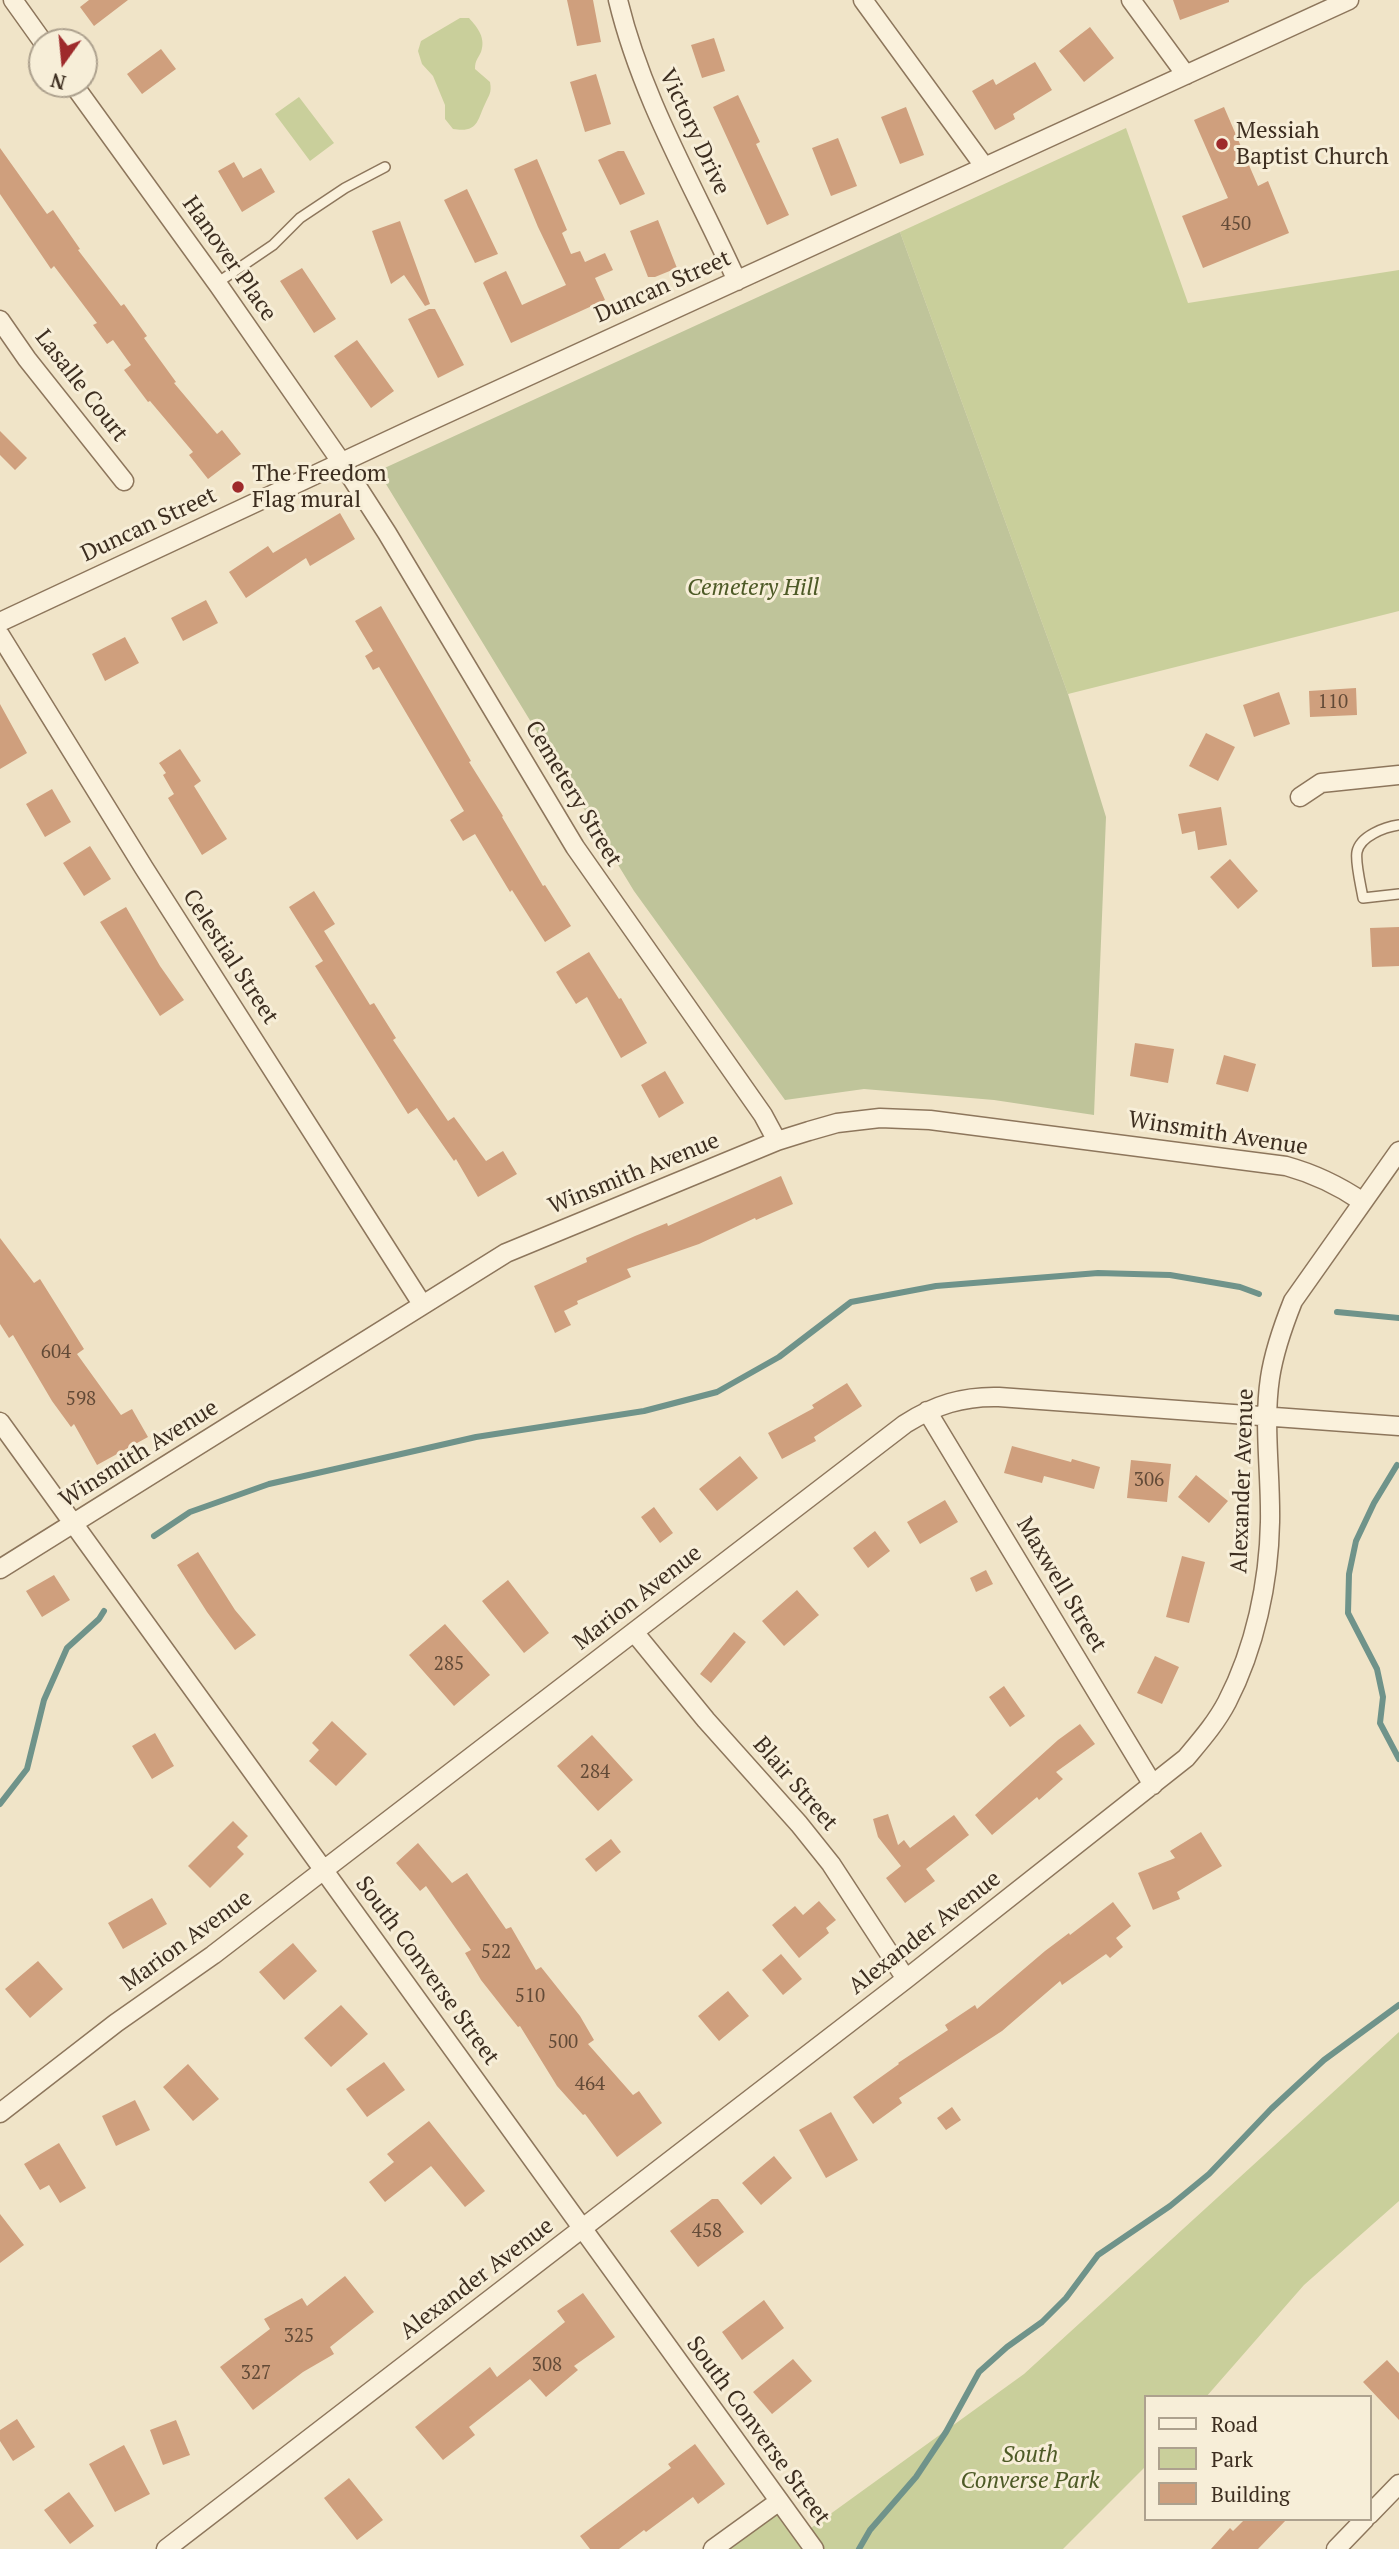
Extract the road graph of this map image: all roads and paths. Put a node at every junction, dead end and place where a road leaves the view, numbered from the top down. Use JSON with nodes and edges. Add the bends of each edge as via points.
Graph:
{"nodes":[{"id":1,"x":13,"y":0,"type":"edge"},
{"id":2,"x":618,"y":0,"type":"edge"},
{"id":3,"x":863,"y":0,"type":"edge"},
{"id":4,"x":1131,"y":0,"type":"edge"},
{"id":5,"x":1349,"y":0,"type":"edge"},
{"id":6,"x":33,"y":28,"type":"edge"},
{"id":7,"x":1186,"y":75,"type":"junction"},
{"id":8,"x":83,"y":98,"type":"edge"},
{"id":9,"x":984,"y":166,"type":"junction"},
{"id":10,"x":385,"y":167,"type":"dead end"},
{"id":11,"x":737,"y":281,"type":"junction"},
{"id":12,"x":217,"y":283,"type":"junction"},
{"id":13,"x":0,"y":320,"type":"edge"},
{"id":14,"x":342,"y":463,"type":"junction"},
{"id":15,"x":124,"y":481,"type":"dead end"},
{"id":16,"x":0,"y":622,"type":"edge"},
{"id":17,"x":0,"y":635,"type":"edge"},
{"id":18,"x":1399,"y":775,"type":"edge"},
{"id":19,"x":1300,"y":797,"type":"dead end"},
{"id":20,"x":1399,"y":825,"type":"edge"},
{"id":21,"x":1399,"y":894,"type":"edge"},
{"id":22,"x":777,"y":1141,"type":"junction"},
{"id":23,"x":1399,"y":1151,"type":"edge"},
{"id":24,"x":1363,"y":1202,"type":"junction"},
{"id":25,"x":422,"y":1304,"type":"junction"},
{"id":26,"x":927,"y":1411,"type":"junction"},
{"id":27,"x":1268,"y":1416,"type":"junction"},
{"id":28,"x":0,"y":1422,"type":"edge"},
{"id":29,"x":1399,"y":1426,"type":"edge"},
{"id":30,"x":73,"y":1524,"type":"junction"},
{"id":31,"x":0,"y":1569,"type":"edge"},
{"id":32,"x":634,"y":1632,"type":"junction"},
{"id":33,"x":1153,"y":1785,"type":"junction"},
{"id":34,"x":323,"y":1871,"type":"junction"},
{"id":35,"x":906,"y":1979,"type":"junction"},
{"id":36,"x":0,"y":2113,"type":"edge"},
{"id":37,"x":582,"y":2230,"type":"junction"},
{"id":38,"x":1399,"y":2484,"type":"edge"},
{"id":39,"x":778,"y":2502,"type":"junction"},
{"id":40,"x":1371,"y":2513,"type":"edge"},
{"id":41,"x":1363,"y":2521,"type":"edge"},
{"id":42,"x":166,"y":2549,"type":"edge"},
{"id":43,"x":713,"y":2549,"type":"edge"},
{"id":44,"x":814,"y":2549,"type":"edge"},
{"id":45,"x":1336,"y":2549,"type":"edge"}],
"edges":[{"from":1,"to":6,"type":"street"},
{"from":2,"to":11,"type":"street","name":"Victory Drive","via":[[641,79]]},
{"from":3,"to":9,"type":"street"},
{"from":4,"to":7,"type":"street"},
{"from":5,"to":7,"type":"street","name":"Duncan Street"},
{"from":7,"to":9,"type":"street","name":"Duncan Street"},
{"from":8,"to":12,"type":"street","name":"Hanover Place"},
{"from":9,"to":11,"type":"street","name":"Duncan Street"},
{"from":10,"to":12,"type":"lane","via":[[300,218],[272,246]]},
{"from":11,"to":14,"type":"street","name":"Duncan Street"},
{"from":12,"to":14,"type":"street","name":"Hanover Place"},
{"from":13,"to":15,"type":"street","name":"Lasalle Court"},
{"from":14,"to":16,"type":"street","name":"Duncan Street"},
{"from":14,"to":22,"type":"street","name":"Cemetery Street","via":[[575,848]]},
{"from":17,"to":25,"type":"street","name":"Celestial Street"},
{"from":18,"to":19,"type":"street","via":[[1321,783]]},
{"from":20,"to":21,"type":"lane","via":[[1374,834],[1357,852],[1363,898]]},
{"from":22,"to":24,"type":"street","name":"Winsmith Avenue","via":[[837,1123],[880,1118],[930,1120],[1286,1166],[1323,1179]]},
{"from":22,"to":25,"type":"street","name":"Winsmith Avenue","via":[[506,1253]]},
{"from":23,"to":24,"type":"street","name":"Alexander Avenue"},
{"from":24,"to":27,"type":"street","name":"Alexander Avenue","via":[[1293,1301],[1275,1353]]},
{"from":25,"to":30,"type":"street","name":"Winsmith Avenue"},
{"from":26,"to":27,"type":"street","name":"Marion Avenue","via":[[962,1399],[990,1397]]},
{"from":26,"to":32,"type":"street","name":"Marion Avenue"},
{"from":26,"to":33,"type":"street","name":"Maxwell Street"},
{"from":27,"to":29,"type":"street","name":"Marion Avenue"},
{"from":27,"to":33,"type":"street","name":"Alexander Avenue","via":[[1267,1567],[1250,1645],[1227,1702],[1208,1732]]},
{"from":28,"to":30,"type":"street","name":"South Converse Street"},
{"from":30,"to":31,"type":"street","name":"Winsmith Avenue"},
{"from":30,"to":34,"type":"street","name":"South Converse Street"},
{"from":32,"to":34,"type":"street","name":"Marion Avenue"},
{"from":32,"to":35,"type":"street","name":"Blair Street","via":[[831,1864]]},
{"from":33,"to":35,"type":"street","name":"Alexander Avenue"},
{"from":34,"to":36,"type":"street","name":"Marion Avenue"},
{"from":34,"to":37,"type":"street","name":"South Converse Street"},
{"from":35,"to":37,"type":"street","name":"Alexander Avenue"},
{"from":37,"to":39,"type":"street","name":"South Converse Street"},
{"from":37,"to":42,"type":"street","name":"Alexander Avenue"},
{"from":38,"to":40,"type":"street"},
{"from":39,"to":43,"type":"street"},
{"from":39,"to":44,"type":"street","name":"South Converse Street"},
{"from":41,"to":45,"type":"street"}]}
